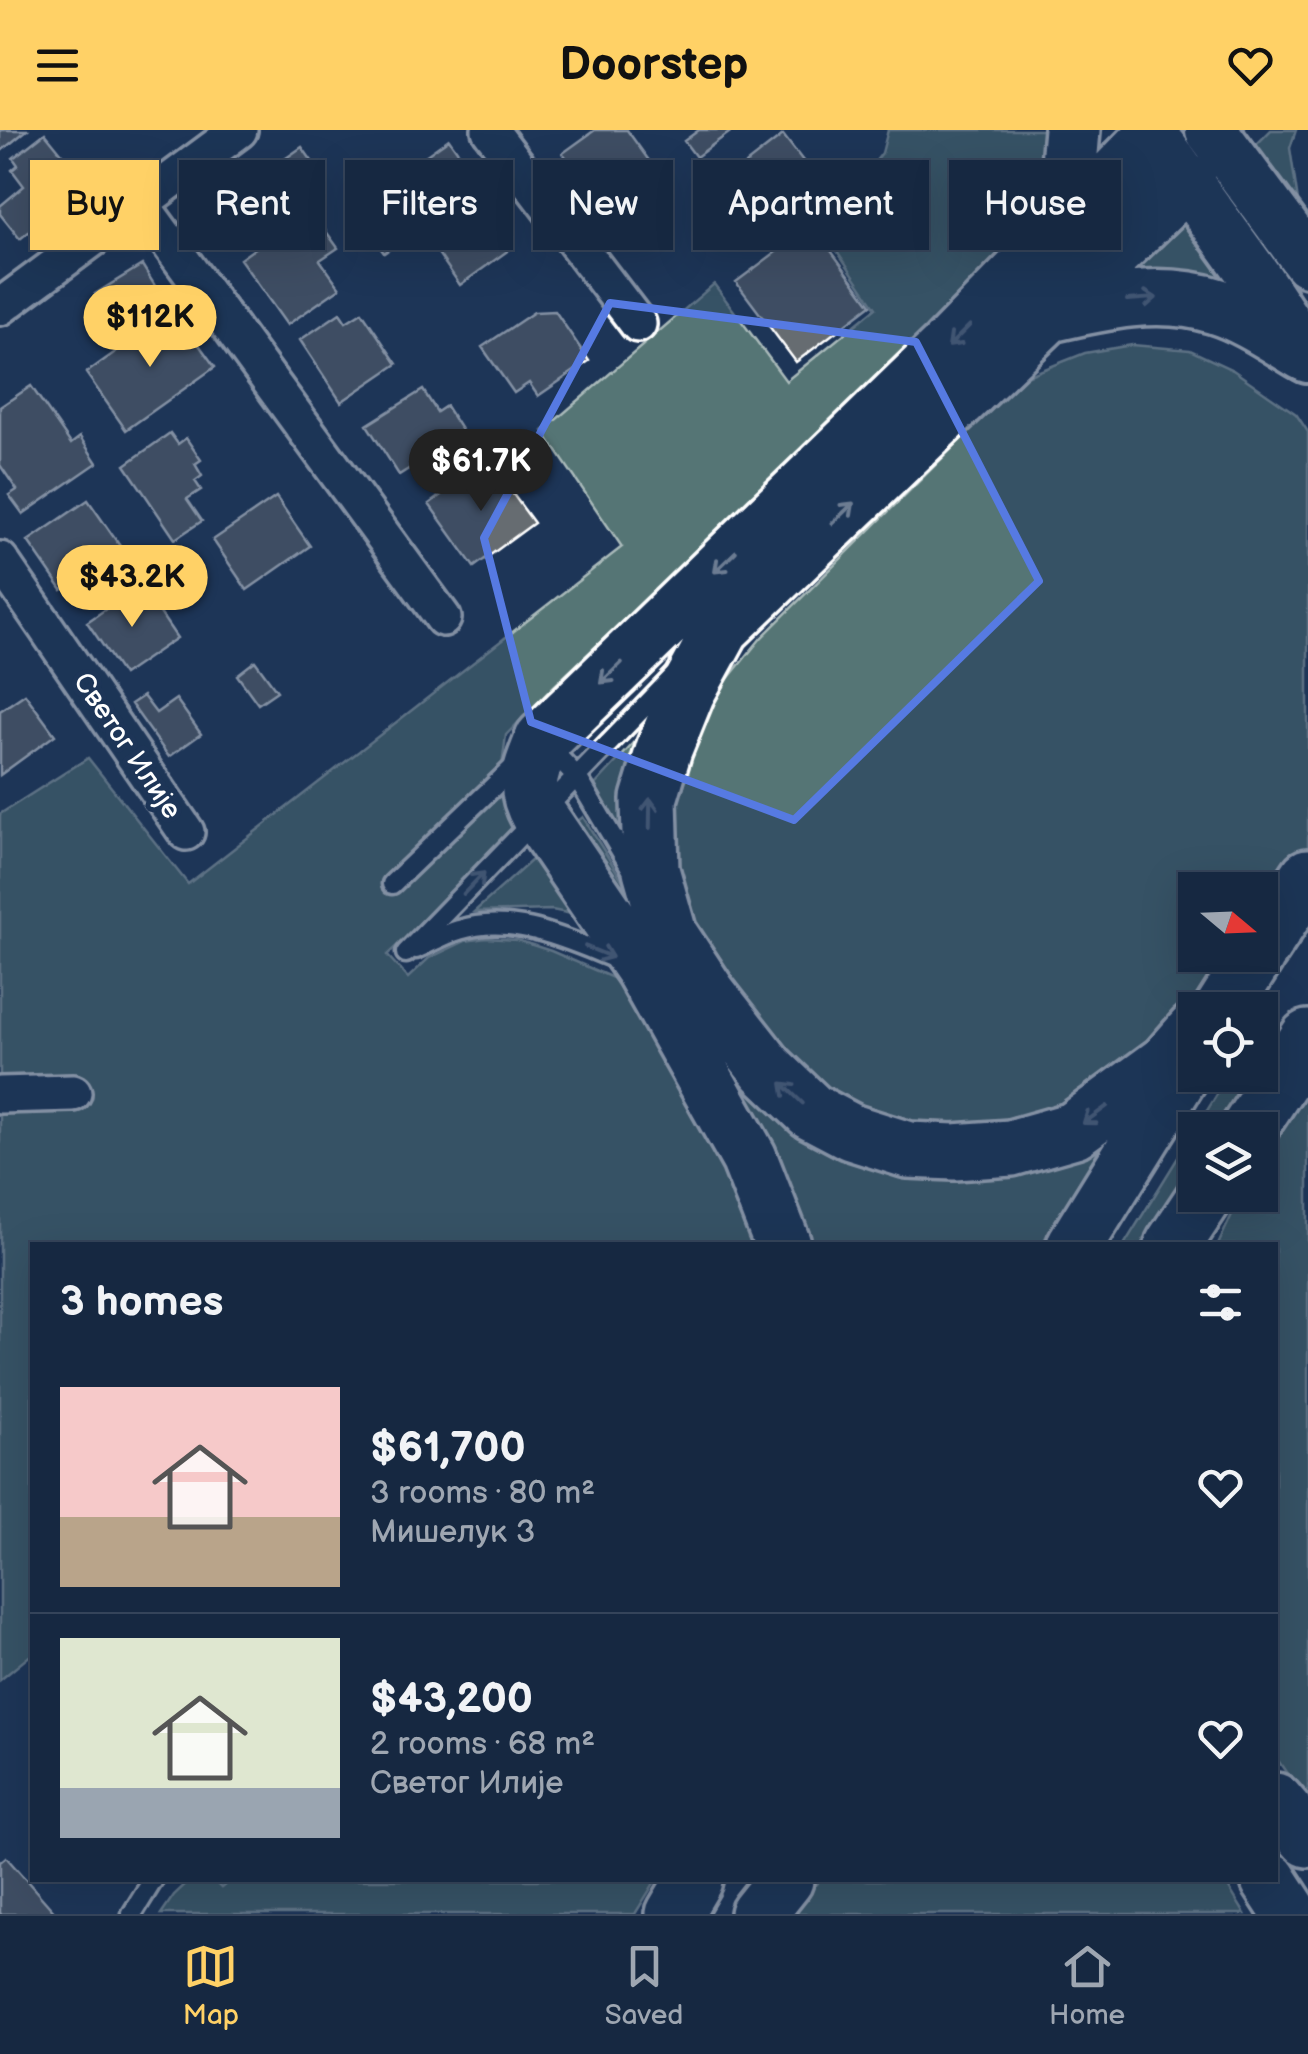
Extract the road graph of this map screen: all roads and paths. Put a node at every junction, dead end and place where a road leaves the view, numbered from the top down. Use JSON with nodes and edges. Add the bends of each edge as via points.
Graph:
{"nodes":[{"id":1,"x":239,"y":130,"type":"edge"},
{"id":2,"x":490,"y":130,"type":"edge"},
{"id":3,"x":1072,"y":130,"type":"edge"},
{"id":4,"x":1153,"y":132,"type":"edge"},
{"id":5,"x":1215,"y":147,"type":"edge"},
{"id":6,"x":159,"y":189,"type":"edge"},
{"id":7,"x":159,"y":229,"type":"edge"},
{"id":8,"x":77,"y":250,"type":"edge"},
{"id":9,"x":1308,"y":261,"type":"edge"},
{"id":10,"x":1037,"y":291,"type":"junction"},
{"id":11,"x":0,"y":307,"type":"edge"},
{"id":12,"x":638,"y":324,"type":"dead end"},
{"id":13,"x":1306,"y":355,"type":"edge"},
{"id":14,"x":0,"y":560,"type":"edge"},
{"id":15,"x":444,"y":618,"type":"dead end"},
{"id":16,"x":722,"y":628,"type":"junction"},
{"id":17,"x":560,"y":758,"type":"junction"},
{"id":18,"x":539,"y":816,"type":"junction"},
{"id":19,"x":186,"y":832,"type":"dead end"},
{"id":20,"x":1308,"y":877,"type":"edge"},
{"id":21,"x":392,"y":884,"type":"dead end"},
{"id":22,"x":1278,"y":923,"type":"edge"},
{"id":23,"x":656,"y":952,"type":"junction"},
{"id":24,"x":1246,"y":972,"type":"edge"},
{"id":25,"x":1228,"y":992,"type":"edge"},
{"id":26,"x":1308,"y":1038,"type":"edge"},
{"id":27,"x":1178,"y":1049,"type":"edge"},
{"id":28,"x":1178,"y":1080,"type":"edge"},
{"id":29,"x":72,"y":1092,"type":"dead end"},
{"id":30,"x":0,"y":1095,"type":"edge"},
{"id":31,"x":1260,"y":1112,"type":"edge"},
{"id":32,"x":1197,"y":1212,"type":"edge"},
{"id":33,"x":1204,"y":1212,"type":"edge"},
{"id":34,"x":782,"y":1242,"type":"edge"},
{"id":35,"x":1077,"y":1242,"type":"edge"},
{"id":36,"x":1175,"y":1242,"type":"edge"},
{"id":37,"x":1193,"y":1242,"type":"edge"},
{"id":38,"x":1278,"y":1805,"type":"edge"},
{"id":39,"x":1308,"y":1840,"type":"edge"},
{"id":40,"x":152,"y":1882,"type":"edge"},
{"id":41,"x":693,"y":1882,"type":"edge"},
{"id":42,"x":781,"y":1882,"type":"edge"},
{"id":43,"x":1270,"y":1882,"type":"edge"},
{"id":44,"x":132,"y":1914,"type":"edge"},
{"id":45,"x":674,"y":1914,"type":"edge"},
{"id":46,"x":758,"y":1914,"type":"edge"},
{"id":47,"x":1290,"y":1914,"type":"edge"}],
"edges":[{"from":1,"to":6,"type":"street"},
{"from":2,"to":12,"type":"street"},
{"from":3,"to":10,"type":"highway"},
{"from":4,"to":5,"type":"street"},
{"from":4,"to":10,"type":"highway"},
{"from":5,"to":9,"type":"street"},
{"from":5,"to":10,"type":"highway"},
{"from":5,"to":13,"type":"street","via":[[1256,278]]},
{"from":7,"to":15,"type":"street"},
{"from":8,"to":11,"type":"street"},
{"from":10,"to":13,"type":"highway","one_way":true,"via":[[1101,302],[1181,297],[1252,321]]},
{"from":16,"to":10,"type":"highway","one_way":true,"via":[[1012,350]]},
{"from":10,"to":17,"type":"highway","one_way":true,"via":[[947,348]]},
{"from":14,"to":19,"type":"street","name":"Светог Илије"},
{"from":16,"to":17,"type":"lane"},
{"from":23,"to":16,"type":"highway","one_way":true,"via":[[650,799],[686,692]]},
{"from":17,"to":18,"type":"highway","via":[[528,782]]},
{"from":17,"to":21,"type":"lane"},
{"from":17,"to":23,"type":"lane"},
{"from":18,"to":23,"type":"highway"},
{"from":18,"to":23,"type":"lane","via":[[406,953],[486,924]]},
{"from":20,"to":22,"type":"highway"},
{"from":27,"to":23,"type":"highway","one_way":true,"via":[[1074,1130],[1011,1148],[908,1150],[811,1111],[767,1069],[708,994]]},
{"from":23,"to":34,"type":"highway"},
{"from":24,"to":25,"type":"highway"},
{"from":26,"to":31,"type":"highway"},
{"from":28,"to":35,"type":"highway"},
{"from":29,"to":30,"type":"street"},
{"from":32,"to":36,"type":"highway"},
{"from":33,"to":37,"type":"highway"},
{"from":38,"to":39,"type":"highway"},
{"from":40,"to":44,"type":"lane"},
{"from":41,"to":45,"type":"highway"},
{"from":42,"to":46,"type":"highway"},
{"from":43,"to":47,"type":"highway"}]}
